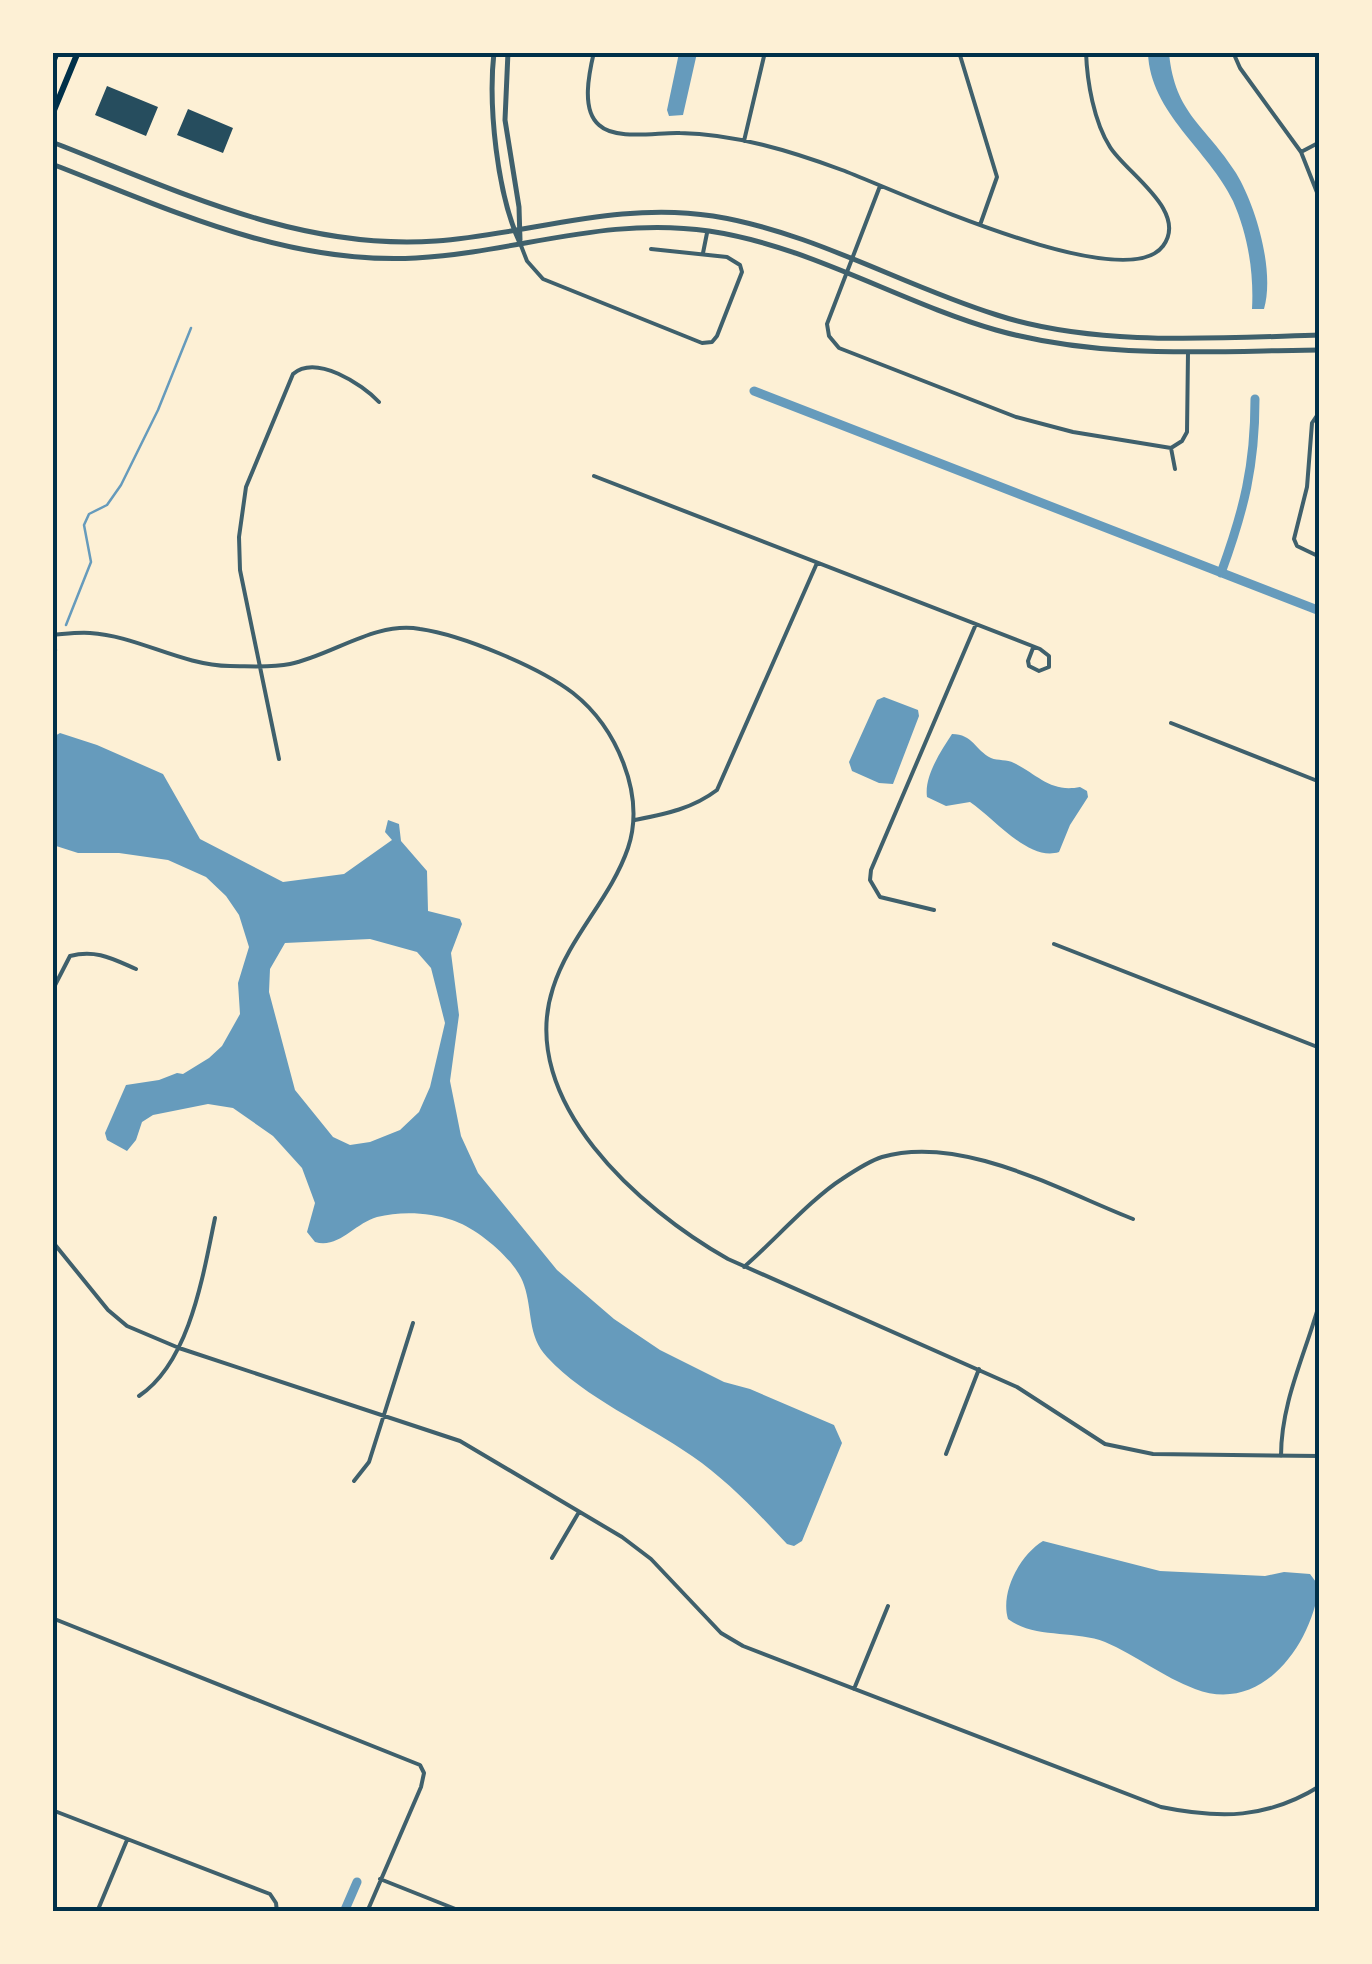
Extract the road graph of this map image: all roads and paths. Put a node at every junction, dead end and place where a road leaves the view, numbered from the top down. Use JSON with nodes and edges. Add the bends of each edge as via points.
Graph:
{"nodes":[{"id":1,"x":57,"y":52,"type":"edge"},
{"id":2,"x":78,"y":52,"type":"edge"},
{"id":3,"x":494,"y":52,"type":"edge"},
{"id":4,"x":508,"y":52,"type":"edge"},
{"id":5,"x":594,"y":52,"type":"edge"},
{"id":6,"x":765,"y":52,"type":"edge"},
{"id":7,"x":959,"y":52,"type":"edge"},
{"id":8,"x":1086,"y":52,"type":"edge"},
{"id":9,"x":1233,"y":52,"type":"edge"},
{"id":10,"x":52,"y":64,"type":"edge"},
{"id":11,"x":52,"y":115,"type":"edge"},
{"id":12,"x":744,"y":141,"type":"junction"},
{"id":13,"x":52,"y":142,"type":"edge"},
{"id":14,"x":1320,"y":142,"type":"edge"},
{"id":15,"x":1301,"y":152,"type":"junction"},
{"id":16,"x":52,"y":164,"type":"edge"},
{"id":17,"x":880,"y":186,"type":"junction"},
{"id":18,"x":1320,"y":200,"type":"edge"},
{"id":19,"x":980,"y":225,"type":"junction"},
{"id":20,"x":517,"y":228,"type":"junction"},
{"id":21,"x":708,"y":231,"type":"junction"},
{"id":22,"x":520,"y":243,"type":"junction"},
{"id":23,"x":651,"y":249,"type":"dead end"},
{"id":24,"x":704,"y":253,"type":"junction"},
{"id":25,"x":851,"y":259,"type":"junction"},
{"id":26,"x":846,"y":272,"type":"junction"},
{"id":27,"x":1320,"y":335,"type":"edge"},
{"id":28,"x":1320,"y":350,"type":"edge"},
{"id":29,"x":1188,"y":352,"type":"junction"},
{"id":30,"x":379,"y":402,"type":"dead end"},
{"id":31,"x":1320,"y":411,"type":"edge"},
{"id":32,"x":1171,"y":448,"type":"junction"},
{"id":33,"x":1175,"y":469,"type":"dead end"},
{"id":34,"x":594,"y":476,"type":"dead end"},
{"id":35,"x":1320,"y":557,"type":"edge"},
{"id":36,"x":817,"y":562,"type":"junction"},
{"id":37,"x":976,"y":624,"type":"junction"},
{"id":38,"x":55,"y":636,"type":"edge"},
{"id":39,"x":1033,"y":648,"type":"junction"},
{"id":40,"x":260,"y":666,"type":"junction"},
{"id":41,"x":1171,"y":723,"type":"dead end"},
{"id":42,"x":280,"y":759,"type":"dead end"},
{"id":43,"x":1320,"y":782,"type":"edge"},
{"id":44,"x":635,"y":820,"type":"junction"},
{"id":45,"x":934,"y":910,"type":"dead end"},
{"id":46,"x":1054,"y":944,"type":"dead end"},
{"id":47,"x":136,"y":969,"type":"dead end"},
{"id":48,"x":52,"y":992,"type":"edge"},
{"id":49,"x":1320,"y":1048,"type":"edge"},
{"id":50,"x":215,"y":1218,"type":"dead end"},
{"id":51,"x":1134,"y":1220,"type":"dead end"},
{"id":52,"x":52,"y":1242,"type":"edge"},
{"id":53,"x":744,"y":1268,"type":"junction"},
{"id":54,"x":1320,"y":1301,"type":"edge"},
{"id":55,"x":414,"y":1323,"type":"dead end"},
{"id":56,"x":179,"y":1348,"type":"junction"},
{"id":57,"x":979,"y":1369,"type":"junction"},
{"id":58,"x":139,"y":1396,"type":"dead end"},
{"id":59,"x":384,"y":1415,"type":"junction"},
{"id":60,"x":946,"y":1454,"type":"dead end"},
{"id":61,"x":1280,"y":1456,"type":"junction"},
{"id":62,"x":1320,"y":1456,"type":"edge"},
{"id":63,"x":354,"y":1482,"type":"dead end"},
{"id":64,"x":579,"y":1512,"type":"junction"},
{"id":65,"x":552,"y":1558,"type":"dead end"},
{"id":66,"x":888,"y":1606,"type":"dead end"},
{"id":67,"x":52,"y":1618,"type":"edge"},
{"id":68,"x":854,"y":1689,"type":"junction"},
{"id":69,"x":1320,"y":1786,"type":"edge"},
{"id":70,"x":52,"y":1810,"type":"edge"},
{"id":71,"x":127,"y":1840,"type":"junction"},
{"id":72,"x":380,"y":1879,"type":"junction"},
{"id":73,"x":97,"y":1912,"type":"edge"},
{"id":74,"x":278,"y":1912,"type":"edge"},
{"id":75,"x":367,"y":1912,"type":"edge"},
{"id":76,"x":463,"y":1912,"type":"edge"}],
"edges":[{"from":1,"to":10,"type":"main road"},
{"from":2,"to":11,"type":"main road"},
{"from":3,"to":20,"type":"street","via":[[492,110]]},
{"from":4,"to":20,"type":"street","via":[[505,120]]},
{"from":5,"to":12,"type":"street","via":[[589,96],[600,127]]},
{"from":6,"to":12,"type":"street"},
{"from":7,"to":19,"type":"street","via":[[996,177]]},
{"from":8,"to":19,"type":"street","via":[[1108,146],[1165,210],[1168,237],[1162,248],[1141,258],[1086,256]]},
{"from":9,"to":15,"type":"street"},
{"from":12,"to":17,"type":"street"},
{"from":13,"to":20,"type":"street","via":[[225,209],[308,233],[433,242]]},
{"from":14,"to":15,"type":"street"},
{"from":15,"to":18,"type":"street"},
{"from":16,"to":22,"type":"street","via":[[284,248],[388,259]]},
{"from":17,"to":19,"type":"street"},
{"from":17,"to":25,"type":"street"},
{"from":20,"to":22,"type":"street"},
{"from":20,"to":25,"type":"street","via":[[625,212],[698,214],[769,228]]},
{"from":21,"to":22,"type":"street","via":[[620,227]]},
{"from":21,"to":24,"type":"street"},
{"from":21,"to":26,"type":"street"},
{"from":22,"to":24,"type":"street","via":[[526,262],[543,279],[702,343],[718,336],[742,272],[735,260]]},
{"from":23,"to":24,"type":"street"},
{"from":25,"to":26,"type":"street"},
{"from":25,"to":27,"type":"street","via":[[1046,328],[1098,336]]},
{"from":26,"to":29,"type":"street","via":[[1039,342],[1112,352]]},
{"from":26,"to":32,"type":"street","via":[[827,324],[829,336],[850,355],[1016,417]]},
{"from":28,"to":29,"type":"street"},
{"from":29,"to":32,"type":"street","via":[[1187,432]]},
{"from":30,"to":40,"type":"street","via":[[365,387],[312,366],[293,374],[241,506],[240,570]]},
{"from":31,"to":35,"type":"street","via":[[1312,422],[1294,539]]},
{"from":32,"to":33,"type":"street"},
{"from":34,"to":36,"type":"street"},
{"from":36,"to":37,"type":"street"},
{"from":36,"to":44,"type":"street","via":[[717,790],[701,803]]},
{"from":37,"to":39,"type":"street"},
{"from":37,"to":45,"type":"street","via":[[871,870],[880,897]]},
{"from":38,"to":40,"type":"street","via":[[90,632],[190,662]]},
{"from":39,"to":39,"type":"street","via":[[1046,653],[1049,667],[1029,666]]},
{"from":40,"to":42,"type":"street"},
{"from":40,"to":44,"type":"street","via":[[290,664],[395,628],[418,628],[542,673],[574,694],[606,731],[626,773]]},
{"from":41,"to":43,"type":"street"},
{"from":44,"to":53,"type":"street","via":[[628,849],[553,985],[547,1010],[550,1066],[560,1094],[615,1172],[656,1211]]},
{"from":46,"to":49,"type":"street"},
{"from":47,"to":48,"type":"street","via":[[98,953],[70,956]]},
{"from":50,"to":56,"type":"street"},
{"from":51,"to":53,"type":"street","via":[[991,1163],[910,1153],[881,1157],[838,1181]]},
{"from":52,"to":56,"type":"street","via":[[126,1326]]},
{"from":53,"to":57,"type":"street"},
{"from":54,"to":61,"type":"street","via":[[1285,1406]]},
{"from":55,"to":59,"type":"street"},
{"from":56,"to":58,"type":"street","via":[[158,1384]]},
{"from":56,"to":59,"type":"street"},
{"from":57,"to":60,"type":"street"},
{"from":57,"to":61,"type":"street","via":[[1104,1444],[1127,1451]]},
{"from":59,"to":63,"type":"street"},
{"from":59,"to":64,"type":"street","via":[[460,1441]]},
{"from":61,"to":62,"type":"street"},
{"from":64,"to":65,"type":"street"},
{"from":64,"to":68,"type":"street","via":[[651,1559],[721,1633]]},
{"from":66,"to":68,"type":"street"},
{"from":67,"to":72,"type":"street","via":[[420,1764],[421,1787]]},
{"from":68,"to":69,"type":"street","via":[[1135,1798],[1204,1816],[1272,1809]]},
{"from":70,"to":71,"type":"street"},
{"from":71,"to":73,"type":"street"},
{"from":71,"to":74,"type":"street","via":[[270,1894]]},
{"from":72,"to":75,"type":"street"},
{"from":72,"to":76,"type":"street"}]}
